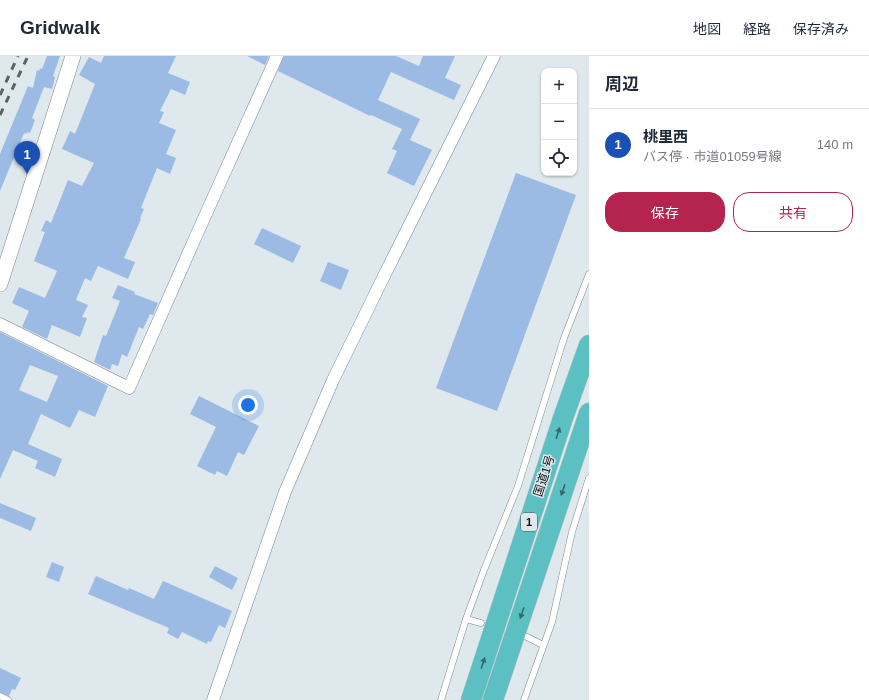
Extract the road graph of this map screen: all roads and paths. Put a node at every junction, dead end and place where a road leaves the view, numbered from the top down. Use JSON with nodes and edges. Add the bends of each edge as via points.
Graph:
{"nodes":[{"id":1,"x":73,"y":56,"type":"edge"},
{"id":2,"x":278,"y":56,"type":"edge"},
{"id":3,"x":494,"y":56,"type":"edge"},
{"id":4,"x":589,"y":274,"type":"edge"},
{"id":5,"x":0,"y":284,"type":"edge"},
{"id":6,"x":0,"y":324,"type":"edge"},
{"id":7,"x":589,"y":345,"type":"edge"},
{"id":8,"x":589,"y":413,"type":"edge"},
{"id":9,"x":589,"y":478,"type":"edge"},
{"id":10,"x":466,"y":619,"type":"junction"},
{"id":11,"x":481,"y":623,"type":"dead end"},
{"id":12,"x":527,"y":637,"type":"dead end"},
{"id":13,"x":543,"y":645,"type":"junction"},
{"id":14,"x":0,"y":696,"type":"edge"},
{"id":15,"x":8,"y":700,"type":"edge"},
{"id":16,"x":213,"y":700,"type":"edge"},
{"id":17,"x":441,"y":700,"type":"edge"},
{"id":18,"x":471,"y":700,"type":"edge"},
{"id":19,"x":493,"y":700,"type":"edge"},
{"id":20,"x":524,"y":700,"type":"edge"}],
"edges":[{"from":1,"to":5,"type":"street"},
{"from":2,"to":6,"type":"street","via":[[129,388]]},
{"from":3,"to":16,"type":"street","via":[[333,380],[285,492]]},
{"from":4,"to":10,"type":"lane","via":[[564,338],[518,486]]},
{"from":18,"to":7,"type":"highway","name":"国道1号","number":"1","one_way":true},
{"from":8,"to":19,"type":"highway","name":"国道1号","number":"1","one_way":true},
{"from":9,"to":13,"type":"lane","via":[[572,532],[552,622]]},
{"from":10,"to":11,"type":"lane"},
{"from":10,"to":17,"type":"lane"},
{"from":12,"to":13,"type":"lane"},
{"from":13,"to":20,"type":"lane"},
{"from":14,"to":15,"type":"lane"}]}
